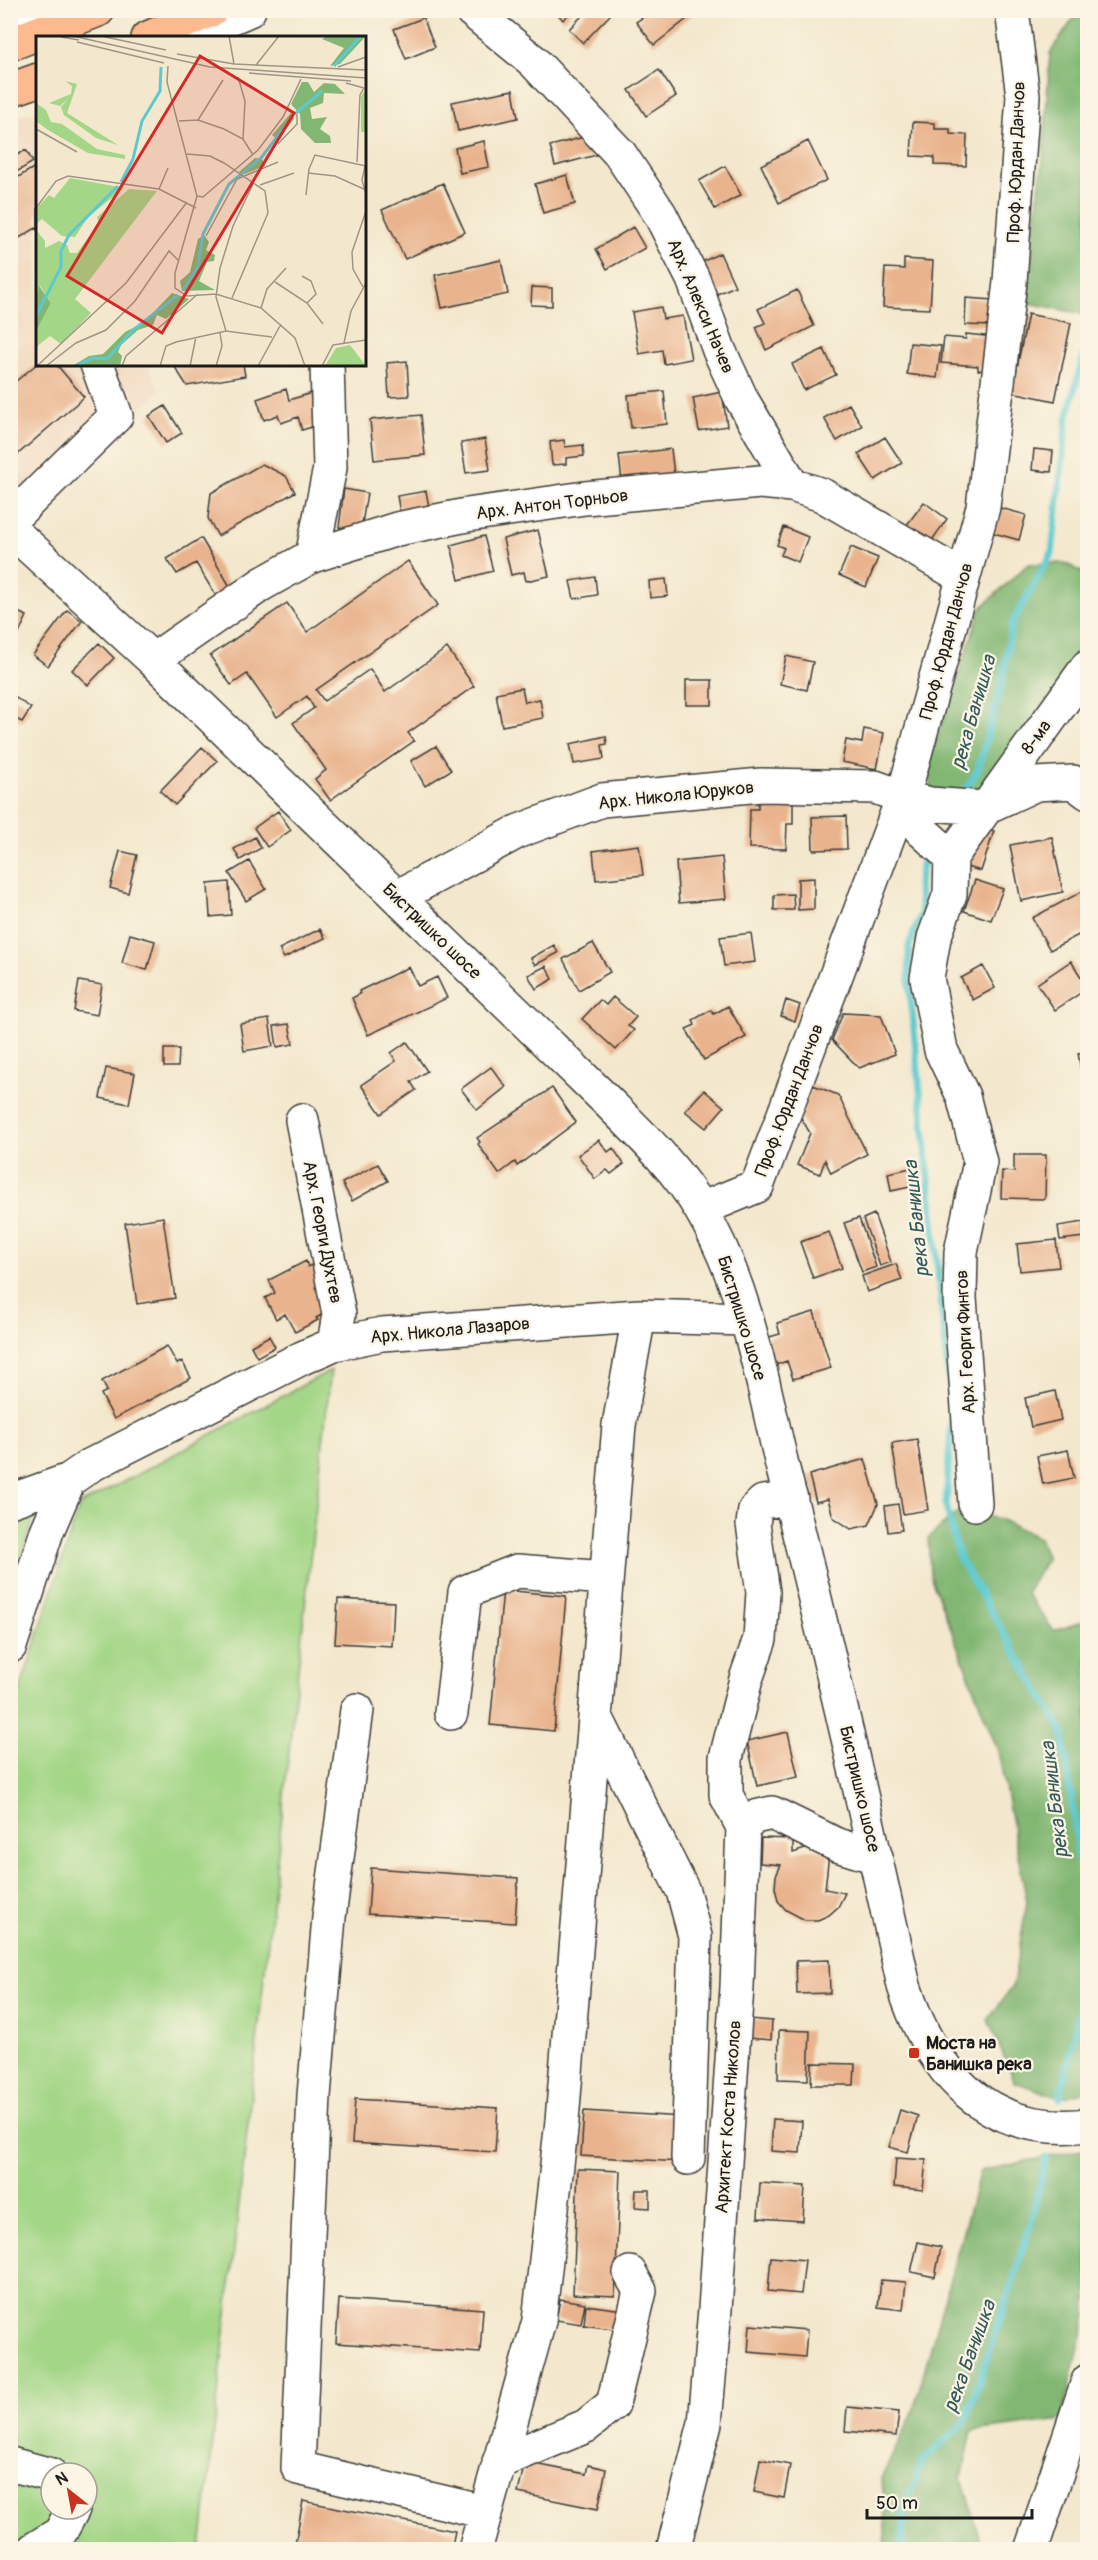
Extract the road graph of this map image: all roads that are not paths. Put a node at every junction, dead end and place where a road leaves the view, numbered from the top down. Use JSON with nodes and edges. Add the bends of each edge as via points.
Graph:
{"nodes":[{"id":1,"x":47,"y":10,"type":"edge"},
{"id":2,"x":98,"y":10,"type":"edge"},
{"id":3,"x":211,"y":10,"type":"edge"},
{"id":4,"x":249,"y":10,"type":"edge"},
{"id":5,"x":471,"y":10,"type":"edge"},
{"id":6,"x":1012,"y":10,"type":"edge"},
{"id":7,"x":10,"y":25,"type":"edge"},
{"id":8,"x":152,"y":36,"type":"edge"},
{"id":9,"x":190,"y":36,"type":"edge"},
{"id":10,"x":10,"y":44,"type":"edge"},
{"id":11,"x":36,"y":81,"type":"edge"},
{"id":12,"x":10,"y":90,"type":"edge"},
{"id":13,"x":36,"y":97,"type":"edge"},
{"id":14,"x":10,"y":106,"type":"edge"},
{"id":15,"x":98,"y":366,"type":"edge"},
{"id":16,"x":327,"y":366,"type":"edge"},
{"id":17,"x":792,"y":485,"type":"junction"},
{"id":18,"x":10,"y":520,"type":"edge"},
{"id":19,"x":10,"y":529,"type":"edge"},
{"id":20,"x":312,"y":556,"type":"junction"},
{"id":21,"x":963,"y":577,"type":"junction"},
{"id":22,"x":153,"y":660,"type":"junction"},
{"id":23,"x":1088,"y":666,"type":"edge"},
{"id":24,"x":1088,"y":793,"type":"edge"},
{"id":25,"x":984,"y":808,"type":"junction"},
{"id":26,"x":918,"y":810,"type":"junction"},
{"id":27,"x":951,"y":857,"type":"junction"},
{"id":28,"x":397,"y":897,"type":"junction"},
{"id":29,"x":302,"y":1120,"type":"dead end"},
{"id":30,"x":701,"y":1209,"type":"junction"},
{"id":31,"x":639,"y":1316,"type":"junction"},
{"id":32,"x":746,"y":1319,"type":"junction"},
{"id":33,"x":334,"y":1344,"type":"junction"},
{"id":34,"x":69,"y":1480,"type":"junction"},
{"id":35,"x":791,"y":1498,"type":"junction"},
{"id":36,"x":10,"y":1501,"type":"edge"},
{"id":37,"x":975,"y":1504,"type":"dead end"},
{"id":38,"x":606,"y":1578,"type":"junction"},
{"id":39,"x":10,"y":1646,"type":"edge"},
{"id":40,"x":357,"y":1710,"type":"dead end"},
{"id":41,"x":451,"y":1713,"type":"dead end"},
{"id":42,"x":596,"y":1714,"type":"junction"},
{"id":43,"x":743,"y":1827,"type":"junction"},
{"id":44,"x":876,"y":1857,"type":"junction"},
{"id":45,"x":1088,"y":2125,"type":"edge"},
{"id":46,"x":688,"y":2158,"type":"dead end"},
{"id":47,"x":630,"y":2273,"type":"dead end"},
{"id":48,"x":1088,"y":2381,"type":"edge"},
{"id":49,"x":499,"y":2462,"type":"junction"},
{"id":50,"x":10,"y":2464,"type":"edge"},
{"id":51,"x":39,"y":2472,"type":"edge"},
{"id":52,"x":485,"y":2512,"type":"junction"},
{"id":53,"x":66,"y":2521,"type":"edge"},
{"id":54,"x":34,"y":2549,"type":"edge"},
{"id":55,"x":475,"y":2550,"type":"edge"},
{"id":56,"x":673,"y":2550,"type":"edge"},
{"id":57,"x":1031,"y":2550,"type":"edge"}],
"edges":[{"from":1,"to":7,"type":"street"},
{"from":2,"to":10,"type":"highway"},
{"from":3,"to":8,"type":"highway"},
{"from":4,"to":9,"type":"street"},
{"from":5,"to":17,"type":"street","name":"Арх. Алекси Начев","via":[[533,61],[620,154],[660,214],[693,279],[742,400]]},
{"from":6,"to":21,"type":"street","name":"Проф. Юрдан Данчов","via":[[1023,96],[1010,282],[983,507]]},
{"from":11,"to":12,"type":"highway"},
{"from":13,"to":14,"type":"street"},
{"from":15,"to":18,"type":"street","via":[[116,416]]},
{"from":16,"to":20,"type":"street","via":[[330,468]]},
{"from":17,"to":20,"type":"street","name":"Арх. Антон Торньов","via":[[760,482],[585,498],[467,515],[397,529]]},
{"from":17,"to":21,"type":"street","name":"Арх. Антон Торньов","via":[[822,495]]},
{"from":19,"to":22,"type":"street","name":"Бистришко шосе"},
{"from":20,"to":22,"type":"street","name":"Арх. Антон Торньов","via":[[262,584]]},
{"from":21,"to":26,"type":"street","name":"Проф. Юрдан Данчов"},
{"from":22,"to":28,"type":"street","name":"Бистришко шосе"},
{"from":23,"to":25,"type":"street","name":"8-ма"},
{"from":24,"to":25,"type":"street","via":[[1073,782],[1036,784]]},
{"from":25,"to":26,"type":"street"},
{"from":25,"to":27,"type":"street"},
{"from":26,"to":27,"type":"street"},
{"from":26,"to":28,"type":"street","name":"Арх. Никола Юруков","via":[[875,787],[761,785],[602,800],[519,831]]},
{"from":26,"to":30,"type":"street","name":"Проф. Юрдан Данчов","via":[[757,1186]]},
{"from":27,"to":37,"type":"street","name":"Арх. Георги Фингов","via":[[950,894],[934,938],[927,978],[941,1050],[963,1096],[980,1162],[961,1252],[960,1286]]},
{"from":28,"to":30,"type":"street","name":"Бистришко шосе","via":[[659,1154]]},
{"from":29,"to":33,"type":"street","name":"Арх. Георги Духтев","via":[[339,1314]]},
{"from":30,"to":32,"type":"street","name":"Бистришко шосе"},
{"from":31,"to":32,"type":"street","name":"Арх. Никола Лазаров"},
{"from":31,"to":33,"type":"street","name":"Арх. Никола Лазаров","via":[[382,1334]]},
{"from":31,"to":38,"type":"street","via":[[619,1425]]},
{"from":32,"to":35,"type":"street","name":"Бистришко шосе"},
{"from":33,"to":34,"type":"street","name":"Арх. Никола Лазаров"},
{"from":34,"to":36,"type":"street","name":"Арх. Никола Лазаров"},
{"from":34,"to":39,"type":"street","via":[[47,1532]]},
{"from":35,"to":43,"type":"street","via":[[763,1502],[755,1510],[753,1524],[763,1592],[760,1639],[726,1758],[726,1795]]},
{"from":35,"to":44,"type":"street","name":"Бистришко шосе"},
{"from":38,"to":41,"type":"street","via":[[517,1571],[465,1592]]},
{"from":38,"to":42,"type":"street"},
{"from":40,"to":52,"type":"street","via":[[329,1917],[314,2096],[298,2468]]},
{"from":42,"to":46,"type":"street","via":[[683,1892],[695,1936]]},
{"from":42,"to":49,"type":"street","via":[[562,2121],[539,2321]]},
{"from":43,"to":44,"type":"street","via":[[755,1817],[772,1813],[837,1845]]},
{"from":43,"to":56,"type":"street","name":"Архитект Коста Николов","via":[[716,2309],[706,2411]]},
{"from":44,"to":45,"type":"street","name":"Бистришко шосе","via":[[910,2006],[930,2050],[946,2071],[984,2105],[1010,2117],[1036,2126]]},
{"from":47,"to":49,"type":"street","via":[[640,2291],[613,2404],[586,2427]]},
{"from":48,"to":57,"type":"street"},
{"from":49,"to":52,"type":"street"},
{"from":50,"to":51,"type":"street"},
{"from":52,"to":55,"type":"street"},
{"from":53,"to":54,"type":"street","via":[[60,2533]]}]}
